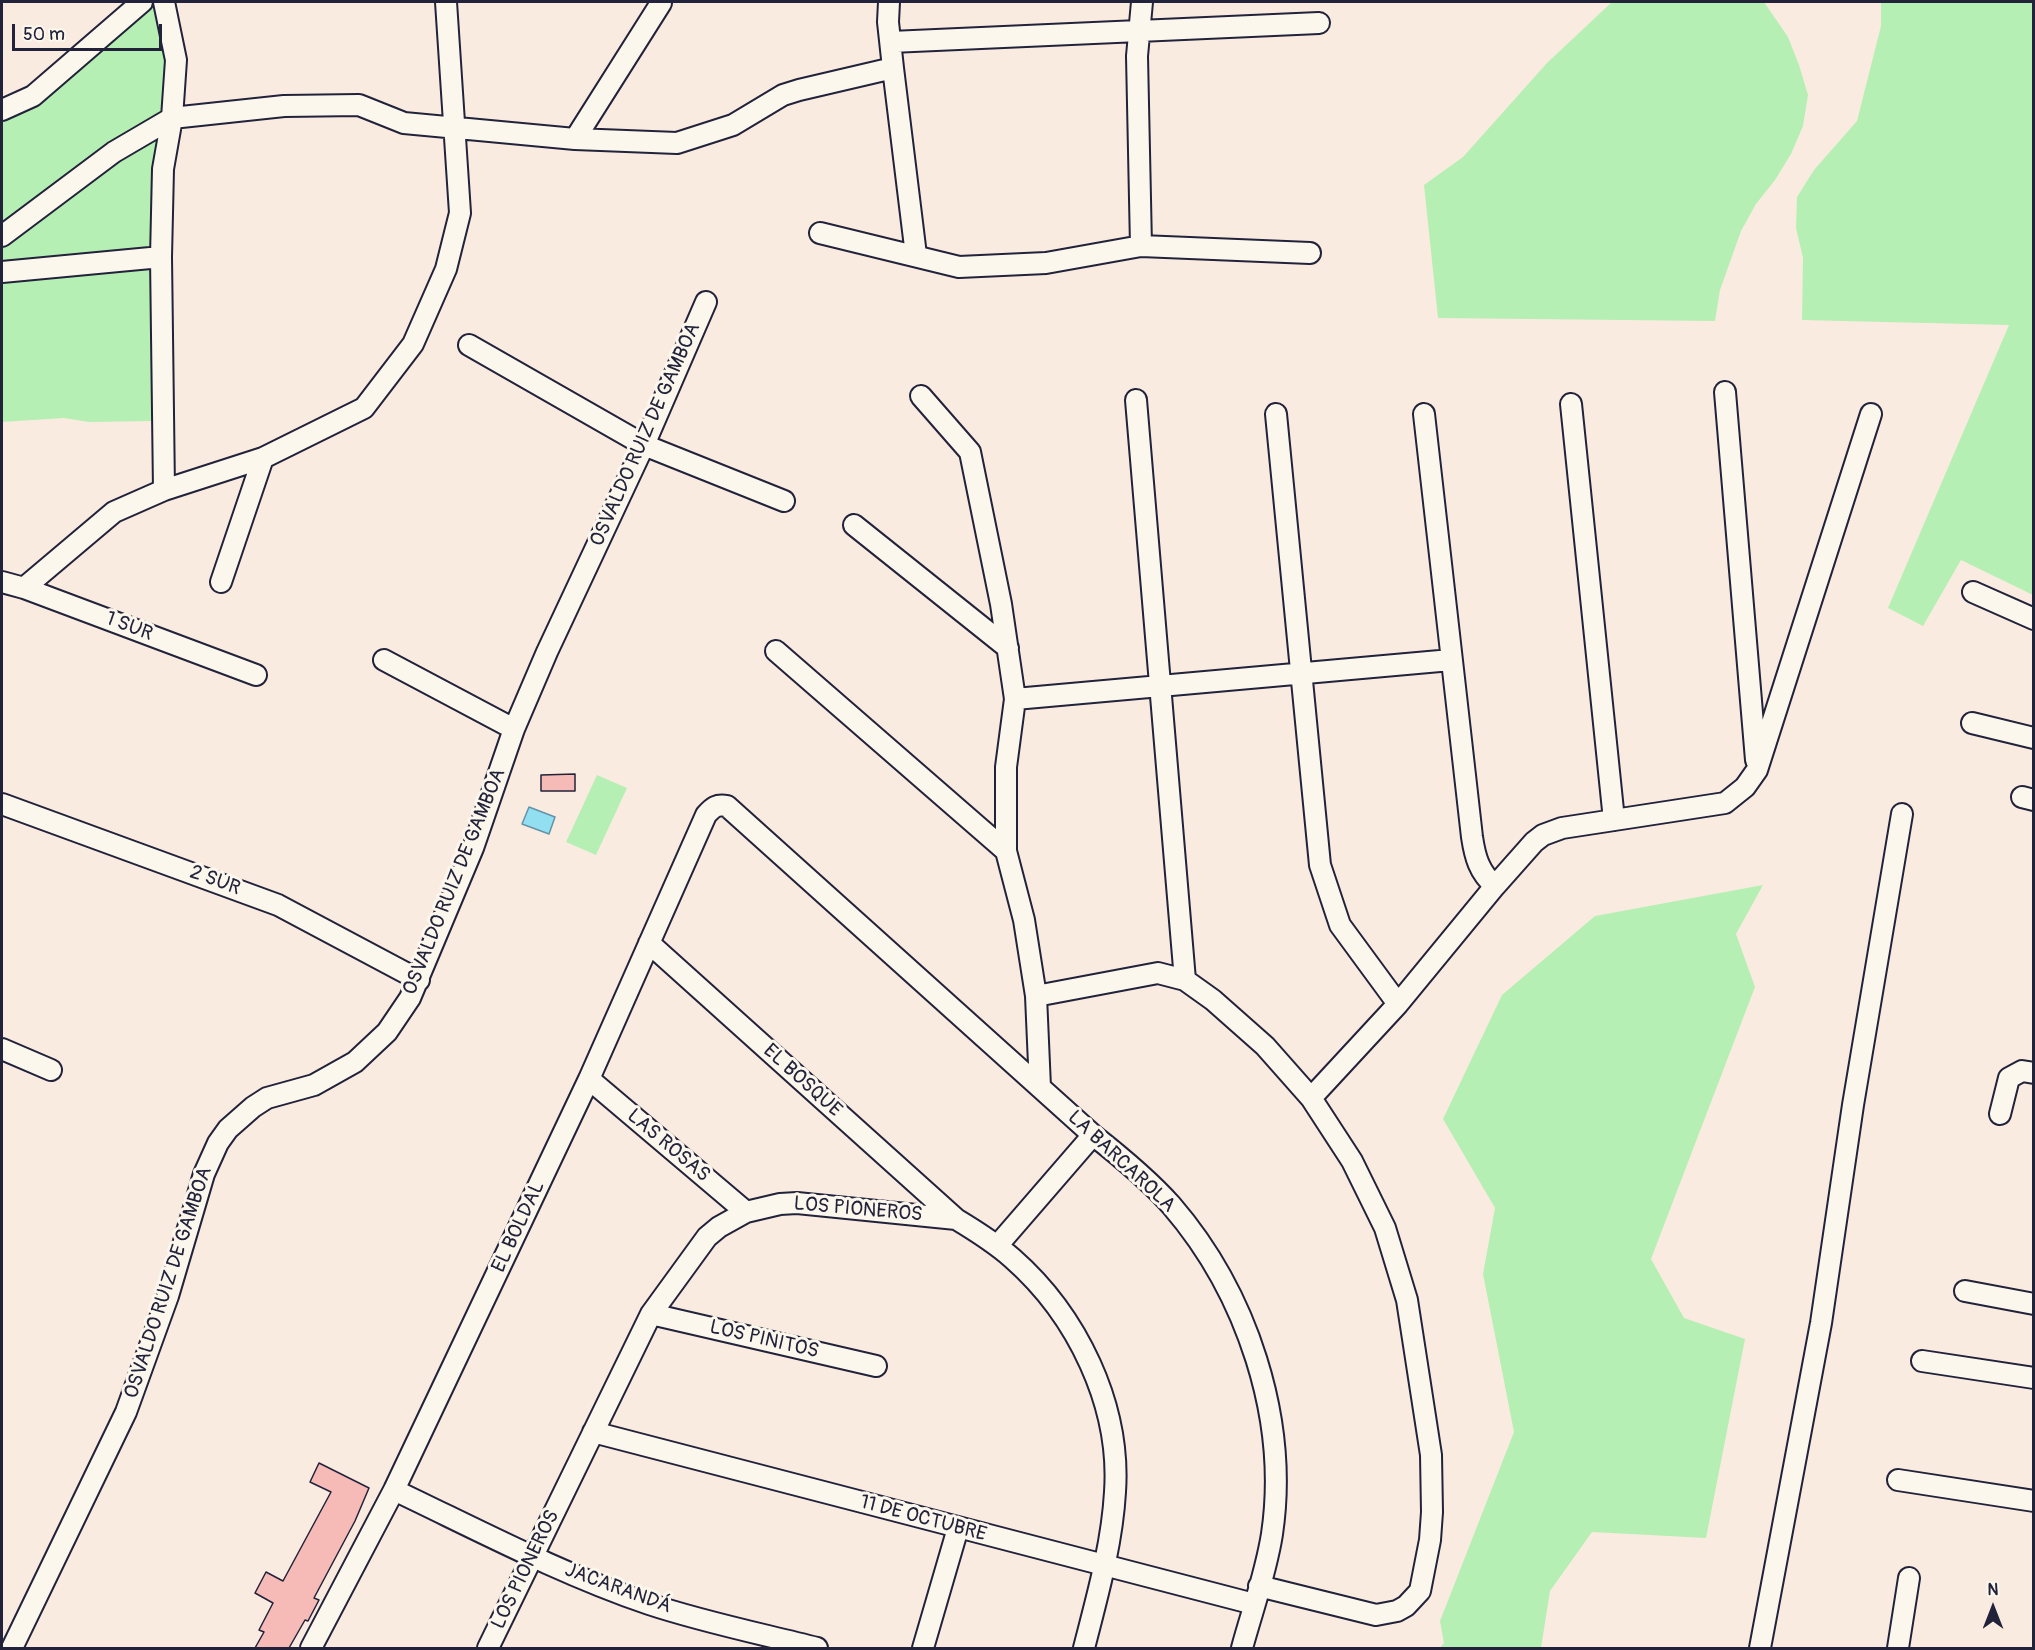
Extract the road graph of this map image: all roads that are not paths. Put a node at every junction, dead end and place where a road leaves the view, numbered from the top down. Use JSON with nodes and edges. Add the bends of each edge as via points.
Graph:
{"nodes":[{"id":1,"x":142,"y":2,"type":"edge"},
{"id":2,"x":164,"y":2,"type":"edge"},
{"id":3,"x":446,"y":2,"type":"edge"},
{"id":4,"x":889,"y":2,"type":"edge"},
{"id":5,"x":1142,"y":2,"type":"edge"},
{"id":6,"x":661,"y":3,"type":"dead end"},
{"id":7,"x":1319,"y":23,"type":"dead end"},
{"id":8,"x":1140,"y":32,"type":"junction"},
{"id":9,"x":891,"y":42,"type":"junction"},
{"id":10,"x":893,"y":68,"type":"junction"},
{"id":11,"x":2,"y":110,"type":"edge"},
{"id":12,"x":172,"y":118,"type":"junction"},
{"id":13,"x":454,"y":127,"type":"junction"},
{"id":14,"x":575,"y":139,"type":"junction"},
{"id":15,"x":820,"y":233,"type":"dead end"},
{"id":16,"x":2,"y":236,"type":"edge"},
{"id":17,"x":1142,"y":246,"type":"junction"},
{"id":18,"x":1310,"y":253,"type":"dead end"},
{"id":19,"x":916,"y":255,"type":"junction"},
{"id":20,"x":161,"y":257,"type":"junction"},
{"id":21,"x":2,"y":273,"type":"edge"},
{"id":22,"x":706,"y":302,"type":"dead end"},
{"id":23,"x":470,"y":345,"type":"dead end"},
{"id":24,"x":1725,"y":392,"type":"dead end"},
{"id":25,"x":921,"y":396,"type":"dead end"},
{"id":26,"x":1136,"y":400,"type":"dead end"},
{"id":27,"x":1571,"y":404,"type":"dead end"},
{"id":28,"x":1276,"y":414,"type":"dead end"},
{"id":29,"x":1424,"y":414,"type":"dead end"},
{"id":30,"x":1871,"y":414,"type":"dead end"},
{"id":31,"x":644,"y":445,"type":"junction"},
{"id":32,"x":263,"y":458,"type":"junction"},
{"id":33,"x":164,"y":490,"type":"junction"},
{"id":34,"x":784,"y":501,"type":"dead end"},
{"id":35,"x":854,"y":525,"type":"dead end"},
{"id":36,"x":2,"y":582,"type":"edge"},
{"id":37,"x":221,"y":582,"type":"dead end"},
{"id":38,"x":24,"y":588,"type":"junction"},
{"id":39,"x":1973,"y":592,"type":"dead end"},
{"id":40,"x":2034,"y":619,"type":"edge"},
{"id":41,"x":1008,"y":648,"type":"junction"},
{"id":42,"x":776,"y":651,"type":"dead end"},
{"id":43,"x":384,"y":660,"type":"dead end"},
{"id":44,"x":1451,"y":660,"type":"junction"},
{"id":45,"x":1300,"y":673,"type":"junction"},
{"id":46,"x":256,"y":675,"type":"dead end"},
{"id":47,"x":1161,"y":686,"type":"junction"},
{"id":48,"x":1014,"y":699,"type":"junction"},
{"id":49,"x":1972,"y":723,"type":"dead end"},
{"id":50,"x":514,"y":729,"type":"junction"},
{"id":51,"x":2034,"y":738,"type":"edge"},
{"id":52,"x":1757,"y":770,"type":"junction"},
{"id":53,"x":2,"y":804,"type":"edge"},
{"id":54,"x":720,"y":805,"type":"joint"},
{"id":55,"x":1902,"y":814,"type":"dead end"},
{"id":56,"x":1614,"y":820,"type":"junction"},
{"id":57,"x":1006,"y":851,"type":"junction"},
{"id":58,"x":1495,"y":886,"type":"junction"},
{"id":59,"x":649,"y":943,"type":"junction"},
{"id":60,"x":420,"y":980,"type":"junction"},
{"id":61,"x":1185,"y":980,"type":"junction"},
{"id":62,"x":1036,"y":996,"type":"junction"},
{"id":63,"x":1398,"y":1004,"type":"junction"},
{"id":64,"x":2,"y":1049,"type":"edge"},
{"id":65,"x":51,"y":1070,"type":"dead end"},
{"id":66,"x":2034,"y":1073,"type":"edge"},
{"id":67,"x":589,"y":1079,"type":"junction"},
{"id":68,"x":1040,"y":1087,"type":"junction"},
{"id":69,"x":1311,"y":1098,"type":"junction"},
{"id":70,"x":2000,"y":1114,"type":"dead end"},
{"id":71,"x":1093,"y":1135,"type":"junction"},
{"id":72,"x":746,"y":1212,"type":"junction"},
{"id":73,"x":956,"y":1219,"type":"junction"},
{"id":74,"x":997,"y":1246,"type":"junction"},
{"id":75,"x":1965,"y":1291,"type":"dead end"},
{"id":76,"x":2034,"y":1304,"type":"edge"},
{"id":77,"x":651,"y":1314,"type":"junction"},
{"id":78,"x":1922,"y":1361,"type":"dead end"},
{"id":79,"x":876,"y":1366,"type":"dead end"},
{"id":80,"x":2034,"y":1378,"type":"edge"},
{"id":81,"x":592,"y":1432,"type":"junction"},
{"id":82,"x":1898,"y":1480,"type":"dead end"},
{"id":83,"x":394,"y":1490,"type":"junction"},
{"id":84,"x":2034,"y":1501,"type":"edge"},
{"id":85,"x":958,"y":1528,"type":"junction"},
{"id":86,"x":534,"y":1557,"type":"junction"},
{"id":87,"x":1104,"y":1564,"type":"junction"},
{"id":88,"x":1909,"y":1578,"type":"dead end"},
{"id":89,"x":1257,"y":1595,"type":"junction"},
{"id":90,"x":12,"y":1648,"type":"edge"},
{"id":91,"x":311,"y":1648,"type":"edge"},
{"id":92,"x":488,"y":1648,"type":"edge"},
{"id":93,"x":817,"y":1648,"type":"edge"},
{"id":94,"x":923,"y":1648,"type":"edge"},
{"id":95,"x":1084,"y":1648,"type":"edge"},
{"id":96,"x":1242,"y":1648,"type":"edge"},
{"id":97,"x":1760,"y":1648,"type":"edge"},
{"id":98,"x":1898,"y":1648,"type":"edge"}],
"edges":[{"from":1,"to":11,"type":"street","via":[[33,96]]},
{"from":2,"to":12,"type":"street","via":[[176,60]]},
{"from":3,"to":13,"type":"street"},
{"from":4,"to":9,"type":"street"},
{"from":5,"to":8,"type":"street"},
{"from":6,"to":14,"type":"street"},
{"from":7,"to":8,"type":"street"},
{"from":8,"to":9,"type":"street"},
{"from":8,"to":17,"type":"street","via":[[1137,56]]},
{"from":9,"to":10,"type":"street"},
{"from":10,"to":14,"type":"street","via":[[783,95],[733,125],[677,143]]},
{"from":10,"to":19,"type":"street"},
{"from":12,"to":13,"type":"street","via":[[284,105],[359,105],[404,123]]},
{"from":12,"to":16,"type":"street","via":[[114,152]]},
{"from":12,"to":20,"type":"street","via":[[163,169]]},
{"from":13,"to":14,"type":"street"},
{"from":13,"to":32,"type":"street","via":[[460,213],[446,269],[412,344],[364,408]]},
{"from":15,"to":19,"type":"street"},
{"from":17,"to":18,"type":"street"},
{"from":17,"to":19,"type":"street","via":[[1046,263],[959,267]]},
{"from":20,"to":21,"type":"street"},
{"from":20,"to":33,"type":"street"},
{"from":22,"to":31,"type":"street","name":"OSVALDO RUIZ DE GAMBOA"},
{"from":23,"to":31,"type":"street"},
{"from":24,"to":52,"type":"street"},
{"from":25,"to":41,"type":"street","via":[[970,452]]},
{"from":26,"to":47,"type":"street"},
{"from":27,"to":56,"type":"street"},
{"from":28,"to":45,"type":"street"},
{"from":29,"to":44,"type":"street"},
{"from":30,"to":52,"type":"street"},
{"from":31,"to":34,"type":"street"},
{"from":31,"to":50,"type":"street","name":"OSVALDO RUIZ DE GAMBOA"},
{"from":32,"to":33,"type":"street"},
{"from":32,"to":37,"type":"street"},
{"from":33,"to":38,"type":"street","via":[[114,512]]},
{"from":35,"to":41,"type":"street"},
{"from":36,"to":38,"type":"street","name":"1 SUR"},
{"from":38,"to":46,"type":"street","name":"1 SUR"},
{"from":39,"to":40,"type":"street"},
{"from":41,"to":48,"type":"street"},
{"from":42,"to":57,"type":"street"},
{"from":43,"to":50,"type":"street"},
{"from":44,"to":45,"type":"street"},
{"from":44,"to":58,"type":"street","via":[[1475,854],[1482,872]]},
{"from":45,"to":47,"type":"street"},
{"from":45,"to":63,"type":"street","via":[[1320,865],[1340,926]]},
{"from":47,"to":48,"type":"street"},
{"from":47,"to":61,"type":"street"},
{"from":48,"to":57,"type":"street","via":[[1006,767]]},
{"from":49,"to":51,"type":"street"},
{"from":50,"to":60,"type":"street","name":"OSVALDO RUIZ DE GAMBOA","via":[[473,848]]},
{"from":52,"to":56,"type":"street","via":[[1745,788],[1725,803]]},
{"from":53,"to":60,"type":"street","name":"2 SUR","via":[[278,905]]},
{"from":54,"to":59,"type":"street","name":"EL BOLDAL","via":[[706,815]]},
{"from":54,"to":68,"type":"street","name":"LA BARCAROLA","via":[[727,806]]},
{"from":55,"to":97,"type":"street","via":[[1821,1323]]},
{"from":56,"to":58,"type":"street","via":[[1543,835]]},
{"from":57,"to":62,"type":"street","via":[[1024,921]]},
{"from":58,"to":63,"type":"street"},
{"from":59,"to":67,"type":"street","name":"EL BOLDAL"},
{"from":59,"to":73,"type":"street","name":"EL BOSQUE"},
{"from":60,"to":90,"type":"street","name":"OSVALDO RUIZ DE GAMBOA","via":[[387,1032],[355,1062],[314,1085],[260,1102],[240,1116],[218,1143],[204,1174],[168,1296],[126,1412]]},
{"from":61,"to":62,"type":"street","via":[[1158,973]]},
{"from":61,"to":69,"type":"street","name":"11 DE OCTUBRE","via":[[1265,1046]]},
{"from":62,"to":68,"type":"street"},
{"from":63,"to":69,"type":"street"},
{"from":64,"to":65,"type":"street"},
{"from":66,"to":70,"type":"street","via":[[2022,1071],[2009,1078]]},
{"from":67,"to":72,"type":"street","name":"LAS ROSAS"},
{"from":67,"to":83,"type":"street","name":"EL BOLDAL"},
{"from":68,"to":71,"type":"street","name":"LA BARCAROLA"},
{"from":69,"to":89,"type":"street","name":"11 DE OCTUBRE","via":[[1370,1194],[1407,1300],[1431,1455],[1430,1540],[1420,1591],[1406,1606],[1387,1614],[1366,1614]]},
{"from":71,"to":74,"type":"street"},
{"from":71,"to":89,"type":"street","name":"LA BARCAROLA","via":[[1147,1180],[1193,1233],[1229,1292],[1252,1347],[1271,1428],[1275,1499]]},
{"from":72,"to":73,"type":"street","name":"LOS PIONEROS","via":[[797,1203]]},
{"from":72,"to":77,"type":"street","name":"LOS PIONEROS","via":[[707,1237]]},
{"from":73,"to":74,"type":"street","name":"LOS PIONEROS"},
{"from":74,"to":87,"type":"street","name":"LOS PIONEROS","via":[[1031,1275],[1064,1316],[1099,1387],[1115,1466]]},
{"from":75,"to":76,"type":"street"},
{"from":77,"to":79,"type":"street","name":"LOS PINITOS"},
{"from":77,"to":81,"type":"street","name":"LOS PIONEROS"},
{"from":78,"to":80,"type":"street"},
{"from":81,"to":85,"type":"street","name":"11 DE OCTUBRE"},
{"from":81,"to":86,"type":"street","name":"LOS PIONEROS"},
{"from":82,"to":84,"type":"street"},
{"from":83,"to":86,"type":"street","name":"JACARANDÁ"},
{"from":83,"to":91,"type":"street","name":"EL BOLDAL"},
{"from":85,"to":87,"type":"street","name":"11 DE OCTUBRE"},
{"from":85,"to":94,"type":"street"},
{"from":86,"to":92,"type":"street","name":"LOS PIONEROS"},
{"from":86,"to":93,"type":"street","name":"JACARANDÁ","via":[[652,1605]]},
{"from":87,"to":89,"type":"street","name":"11 DE OCTUBRE"},
{"from":87,"to":95,"type":"street","name":"LOS PIONEROS"},
{"from":88,"to":98,"type":"street"},
{"from":89,"to":96,"type":"street","name":"LA BARCAROLA"}]}
